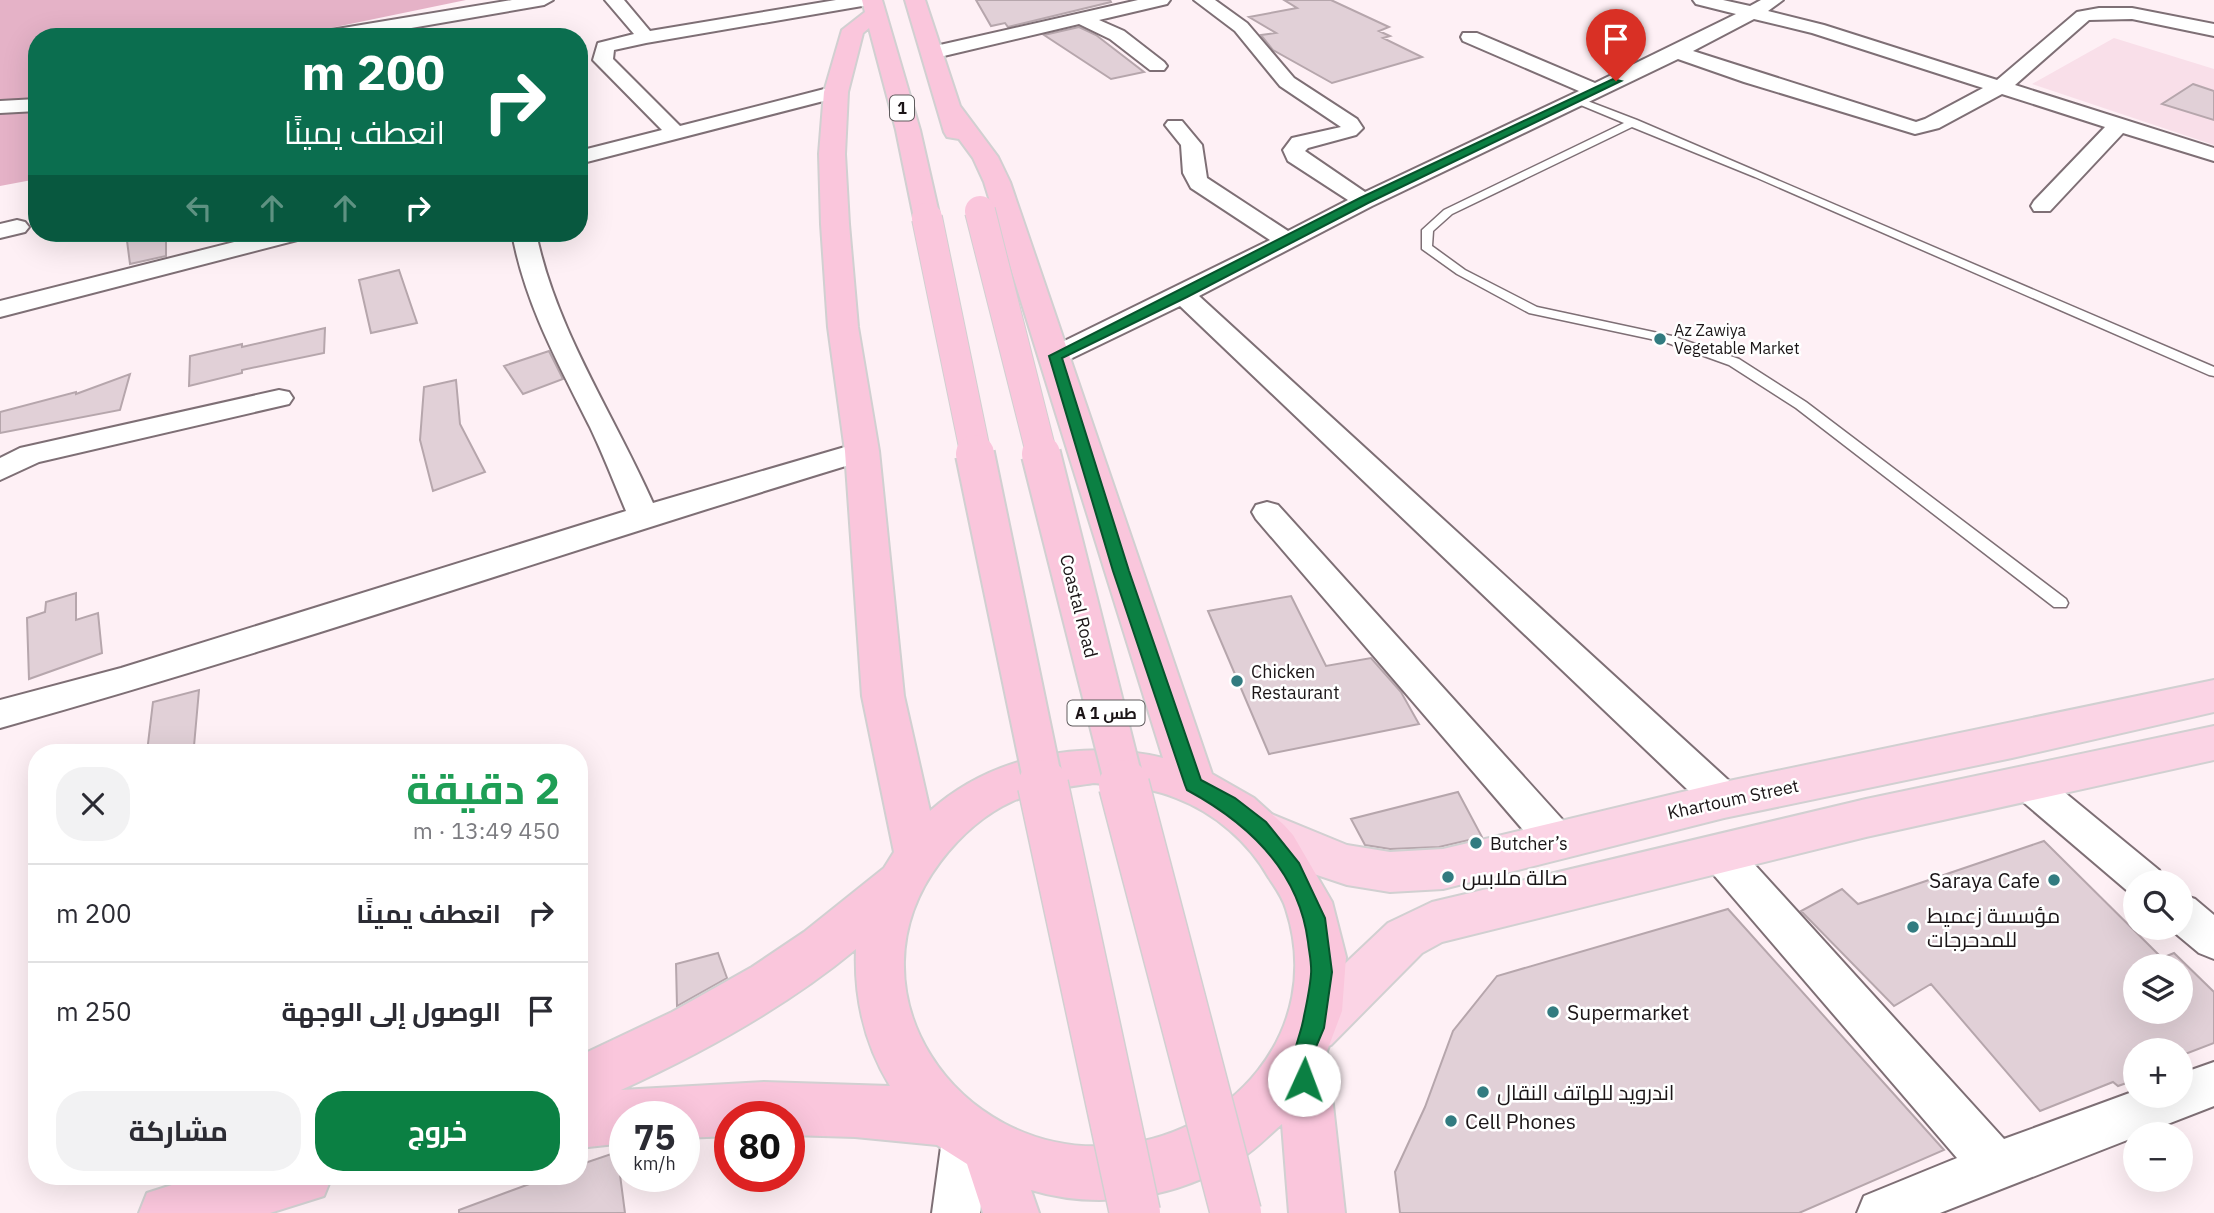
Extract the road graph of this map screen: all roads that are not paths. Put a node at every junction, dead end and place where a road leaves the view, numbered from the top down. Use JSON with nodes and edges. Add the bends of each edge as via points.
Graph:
{"nodes":[{"id":1,"x":544,"y":0,"type":"edge"},
{"id":2,"x":614,"y":0,"type":"edge"},
{"id":3,"x":915,"y":0,"type":"edge"},
{"id":4,"x":1161,"y":0,"type":"edge"},
{"id":5,"x":1203,"y":0,"type":"edge"},
{"id":6,"x":1702,"y":0,"type":"edge"},
{"id":7,"x":1774,"y":0,"type":"edge"},
{"id":8,"x":2093,"y":0,"type":"edge"},
{"id":9,"x":871,"y":5,"type":"edge"},
{"id":10,"x":2111,"y":11,"type":"junction"},
{"id":11,"x":1752,"y":14,"type":"junction"},
{"id":12,"x":1082,"y":19,"type":"junction"},
{"id":13,"x":378,"y":28,"type":"edge"},
{"id":14,"x":2214,"y":30,"type":"edge"},
{"id":15,"x":646,"y":37,"type":"junction"},
{"id":16,"x":1469,"y":37,"type":"dead end"},
{"id":17,"x":1677,"y":52,"type":"junction"},
{"id":18,"x":931,"y":53,"type":"junction"},
{"id":19,"x":1157,"y":66,"type":"dead end"},
{"id":20,"x":2002,"y":86,"type":"junction"},
{"id":21,"x":1596,"y":91,"type":"junction"},
{"id":22,"x":836,"y":92,"type":"junction"},
{"id":23,"x":1574,"y":99,"type":"junction"},
{"id":24,"x":28,"y":105,"type":"edge"},
{"id":25,"x":0,"y":107,"type":"edge"},
{"id":26,"x":948,"y":108,"type":"junction"},
{"id":27,"x":1634,"y":122,"type":"junction"},
{"id":28,"x":2120,"y":124,"type":"junction"},
{"id":29,"x":1175,"y":125,"type":"dead end"},
{"id":30,"x":676,"y":133,"type":"junction"},
{"id":31,"x":2214,"y":155,"type":"edge"},
{"id":32,"x":588,"y":156,"type":"edge"},
{"id":33,"x":1364,"y":201,"type":"junction"},
{"id":34,"x":2042,"y":206,"type":"dead end"},
{"id":35,"x":261,"y":242,"type":"edge"},
{"id":36,"x":526,"y":242,"type":"edge"},
{"id":37,"x":1287,"y":242,"type":"junction"},
{"id":38,"x":1183,"y":295,"type":"junction"},
{"id":39,"x":0,"y":309,"type":"edge"},
{"id":40,"x":1055,"y":356,"type":"junction"},
{"id":41,"x":2214,"y":372,"type":"edge"},
{"id":42,"x":279,"y":398,"type":"dead end"},
{"id":43,"x":862,"y":451,"type":"junction"},
{"id":44,"x":0,"y":470,"type":"edge"},
{"id":45,"x":1267,"y":512,"type":"dead end"},
{"id":46,"x":644,"y":516,"type":"junction"},
{"id":47,"x":2060,"y":603,"type":"dead end"},
{"id":48,"x":2214,"y":696,"type":"edge"},
{"id":49,"x":0,"y":714,"type":"edge"},
{"id":50,"x":2214,"y":743,"type":"edge"},
{"id":51,"x":2028,"y":784,"type":"junction"},
{"id":52,"x":1194,"y":785,"type":"junction"},
{"id":53,"x":1724,"y":800,"type":"junction"},
{"id":54,"x":1259,"y":828,"type":"junction"},
{"id":55,"x":1556,"y":840,"type":"junction"},
{"id":56,"x":1721,"y":855,"type":"junction"},
{"id":57,"x":908,"y":867,"type":"junction"},
{"id":58,"x":2131,"y":870,"type":"edge"},
{"id":59,"x":2193,"y":923,"type":"edge"},
{"id":60,"x":2214,"y":940,"type":"edge"},
{"id":61,"x":1308,"y":1041,"type":"junction"},
{"id":62,"x":588,"y":1078,"type":"edge"},
{"id":63,"x":2214,"y":1084,"type":"edge"},
{"id":64,"x":588,"y":1120,"type":"edge"},
{"id":65,"x":967,"y":1133,"type":"junction"},
{"id":66,"x":1996,"y":1166,"type":"junction"},
{"id":67,"x":272,"y":1185,"type":"edge"},
{"id":68,"x":175,"y":1212,"type":"edge"},
{"id":69,"x":956,"y":1213,"type":"edge"},
{"id":70,"x":1011,"y":1213,"type":"edge"},
{"id":71,"x":1135,"y":1213,"type":"edge"},
{"id":72,"x":1237,"y":1213,"type":"edge"},
{"id":73,"x":1317,"y":1213,"type":"edge"},
{"id":74,"x":1881,"y":1213,"type":"edge"}],
"edges":[{"from":1,"to":13,"type":"street"},
{"from":2,"to":15,"type":"street"},
{"from":3,"to":18,"type":"highway","name":"Coastal Road","number":"A 1 طس"},
{"from":4,"to":12,"type":"street"},
{"from":5,"to":33,"type":"street","via":[[1241,27],[1287,82],[1350,123],[1353,128],[1349,131],[1300,143],[1294,150],[1296,156]]},
{"from":6,"to":11,"type":"street"},
{"from":7,"to":11,"type":"street"},
{"from":8,"to":10,"type":"street"},
{"from":9,"to":15,"type":"street"},
{"from":9,"to":22,"type":"highway","via":[[853,30]]},
{"from":9,"to":71,"type":"highway","number":"1","bridge":true,"via":[[908,130]]},
{"from":10,"to":14,"type":"street"},
{"from":10,"to":20,"type":"street","via":[[2083,16]]},
{"from":11,"to":17,"type":"street"},
{"from":11,"to":20,"type":"street","via":[[1818,29]]},
{"from":12,"to":18,"type":"street"},
{"from":12,"to":19,"type":"street","via":[[1117,35]]},
{"from":15,"to":30,"type":"street","via":[[604,47],[601,54]]},
{"from":16,"to":21,"type":"street"},
{"from":17,"to":20,"type":"street","via":[[1915,128],[1932,124]]},
{"from":17,"to":21,"type":"street"},
{"from":18,"to":26,"type":"highway","name":"Coastal Road","number":"A 1 طس"},
{"from":20,"to":28,"type":"street"},
{"from":21,"to":23,"type":"street"},
{"from":22,"to":30,"type":"street"},
{"from":22,"to":43,"type":"highway","via":[[832,154],[835,224],[843,327]]},
{"from":23,"to":27,"type":"lane"},
{"from":23,"to":33,"type":"street"},
{"from":24,"to":25,"type":"street"},
{"from":26,"to":40,"type":"highway","via":[[985,156],[997,182]]},
{"from":26,"to":72,"type":"highway","name":"Coastal Road","number":"A 1 طس","bridge":true},
{"from":27,"to":41,"type":"lane"},
{"from":27,"to":47,"type":"lane","via":[[1448,212],[1428,230],[1426,247],[1461,272],[1534,310],[1668,339],[1734,362],[1801,405]]},
{"from":28,"to":31,"type":"street"},
{"from":28,"to":34,"type":"street"},
{"from":29,"to":37,"type":"street","via":[[1189,140],[1192,173],[1199,183]]},
{"from":30,"to":32,"type":"street"},
{"from":33,"to":37,"type":"street"},
{"from":35,"to":39,"type":"street"},
{"from":36,"to":46,"type":"street","via":[[552,329],[609,436]]},
{"from":37,"to":38,"type":"street"},
{"from":38,"to":40,"type":"street"},
{"from":38,"to":53,"type":"street"},
{"from":40,"to":52,"type":"highway"},
{"from":42,"to":44,"type":"street","via":[[30,455]]},
{"from":43,"to":46,"type":"street"},
{"from":43,"to":57,"type":"highway","via":[[883,696]]},
{"from":45,"to":55,"type":"street"},
{"from":46,"to":49,"type":"street","via":[[134,677]]},
{"from":48,"to":53,"type":"main road","name":"Khartoum Street"},
{"from":50,"to":51,"type":"main road"},
{"from":51,"to":56,"type":"main road"},
{"from":51,"to":58,"type":"street"},
{"from":52,"to":54,"type":"highway","via":[[1229,803]]},
{"from":52,"to":57,"type":"highway","via":[[1145,770],[1094,766],[1043,772],[995,789],[952,817]]},
{"from":53,"to":55,"type":"main road","name":"Khartoum Street"},
{"from":54,"to":55,"type":"main road","name":"Khartoum Street","via":[[1332,862],[1376,873],[1443,869]]},
{"from":54,"to":61,"type":"highway","via":[[1293,869],[1315,918],[1322,972]]},
{"from":56,"to":61,"type":"main road","via":[[1432,923],[1397,945]]},
{"from":56,"to":66,"type":"street"},
{"from":57,"to":62,"type":"highway","via":[[796,966],[740,1001]]},
{"from":57,"to":65,"type":"highway","via":[[882,927],[877,977],[887,1028],[910,1077]]},
{"from":59,"to":60,"type":"street"},
{"from":61,"to":65,"type":"highway","via":[[1271,1100],[1226,1138],[1170,1163],[1108,1174],[1046,1168]]},
{"from":61,"to":73,"type":"highway"},
{"from":63,"to":66,"type":"street"},
{"from":64,"to":65,"type":"highway","via":[[762,1107],[882,1110]]},
{"from":65,"to":69,"type":"street"},
{"from":65,"to":70,"type":"highway"},
{"from":66,"to":74,"type":"street"},
{"from":67,"to":68,"type":"highway"}]}
